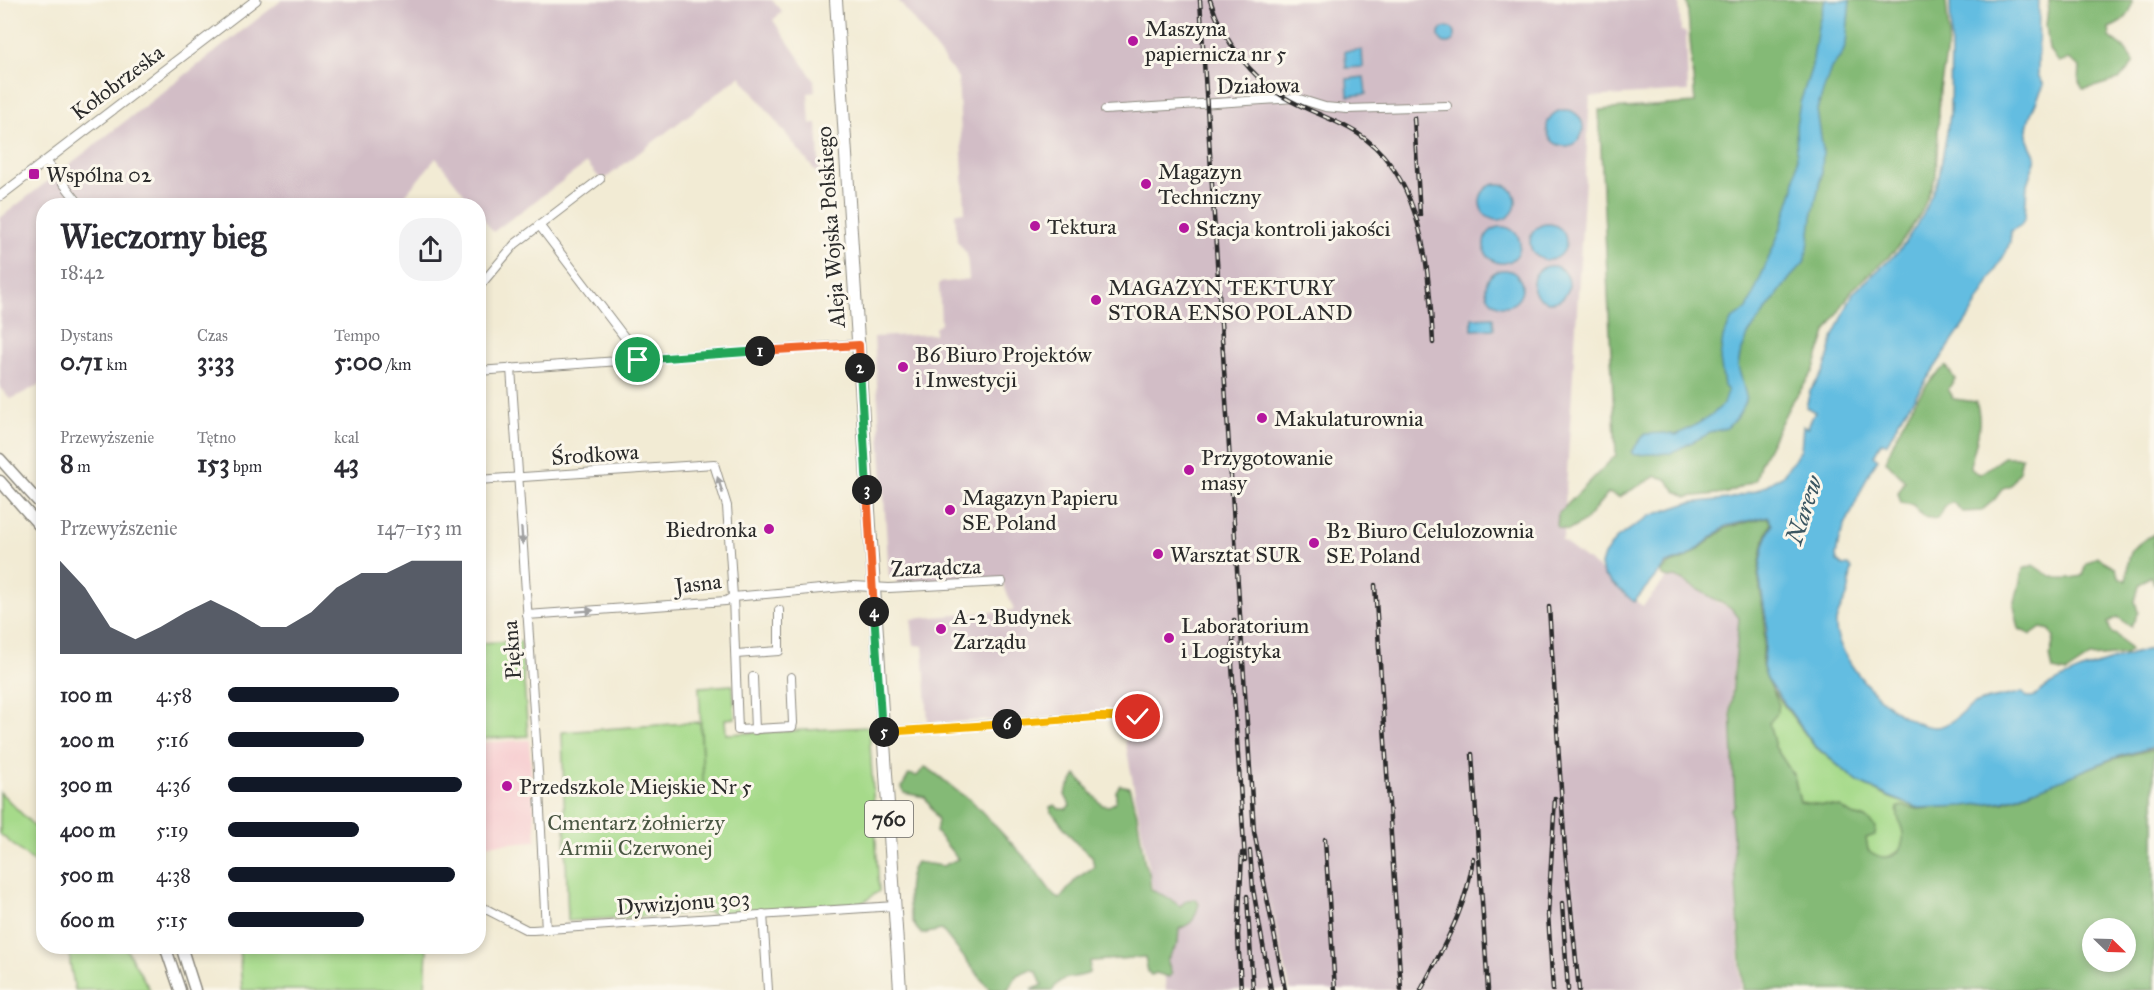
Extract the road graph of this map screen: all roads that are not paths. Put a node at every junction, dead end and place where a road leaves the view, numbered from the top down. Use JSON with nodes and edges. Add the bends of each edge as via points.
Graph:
{"nodes":[{"id":1,"x":256,"y":0,"type":"edge"},
{"id":2,"x":836,"y":0,"type":"edge"},
{"id":3,"x":1447,"y":106,"type":"dead end"},
{"id":4,"x":1105,"y":110,"type":"dead end"},
{"id":5,"x":46,"y":161,"type":"junction"},
{"id":6,"x":600,"y":179,"type":"dead end"},
{"id":7,"x":0,"y":196,"type":"edge"},
{"id":8,"x":75,"y":198,"type":"edge"},
{"id":9,"x":539,"y":225,"type":"junction"},
{"id":10,"x":486,"y":278,"type":"edge"},
{"id":11,"x":859,"y":345,"type":"junction"},
{"id":12,"x":638,"y":360,"type":"junction"},
{"id":13,"x":511,"y":368,"type":"junction"},
{"id":14,"x":486,"y":370,"type":"edge"},
{"id":15,"x":0,"y":459,"type":"edge"},
{"id":16,"x":518,"y":478,"type":"junction"},
{"id":17,"x":486,"y":480,"type":"edge"},
{"id":18,"x":0,"y":481,"type":"edge"},
{"id":19,"x":36,"y":499,"type":"edge"},
{"id":20,"x":36,"y":522,"type":"edge"},
{"id":21,"x":1002,"y":582,"type":"dead end"},
{"id":22,"x":872,"y":586,"type":"junction"},
{"id":23,"x":734,"y":597,"type":"junction"},
{"id":24,"x":779,"y":610,"type":"dead end"},
{"id":25,"x":527,"y":615,"type":"junction"},
{"id":26,"x":736,"y":654,"type":"junction"},
{"id":27,"x":753,"y":677,"type":"dead end"},
{"id":28,"x":791,"y":677,"type":"dead end"},
{"id":29,"x":1141,"y":714,"type":"dead end"},
{"id":30,"x":755,"y":730,"type":"junction"},
{"id":31,"x":882,"y":732,"type":"junction"},
{"id":32,"x":895,"y":906,"type":"junction"},
{"id":33,"x":486,"y":909,"type":"edge"},
{"id":34,"x":763,"y":914,"type":"junction"},
{"id":35,"x":546,"y":930,"type":"junction"},
{"id":36,"x":168,"y":954,"type":"edge"},
{"id":37,"x":184,"y":954,"type":"edge"},
{"id":38,"x":180,"y":990,"type":"edge"},
{"id":39,"x":195,"y":990,"type":"edge"},
{"id":40,"x":768,"y":990,"type":"edge"},
{"id":41,"x":900,"y":990,"type":"edge"}],
"edges":[{"from":1,"to":5,"type":"street","name":"Kołobrzeska"},
{"from":2,"to":11,"type":"main road","name":"Aleja Wojska Polskiego","number":"760"},
{"from":3,"to":4,"type":"street","name":"Działowa","via":[[1347,109],[1296,98]]},
{"from":5,"to":7,"type":"street","name":"Kołobrzeska"},
{"from":5,"to":8,"type":"street"},
{"from":6,"to":9,"type":"street"},
{"from":9,"to":10,"type":"street","via":[[510,249]]},
{"from":9,"to":12,"type":"street"},
{"from":11,"to":12,"type":"street"},
{"from":11,"to":22,"type":"main road","name":"Aleja Wojska Polskiego","number":"760"},
{"from":12,"to":13,"type":"street"},
{"from":13,"to":14,"type":"street"},
{"from":13,"to":16,"type":"street","name":"Piękna"},
{"from":15,"to":19,"type":"main road"},
{"from":16,"to":17,"type":"street","name":"Środkowa"},
{"from":23,"to":16,"type":"street","name":"Środkowa","one_way":true,"via":[[727,506],[714,464]]},
{"from":16,"to":25,"type":"street","name":"Piękna","one_way":true},
{"from":18,"to":20,"type":"main road"},
{"from":21,"to":22,"type":"street","name":"Zarządcza"},
{"from":22,"to":23,"type":"street","name":"Jasna"},
{"from":22,"to":31,"type":"main road","name":"Aleja Wojska Polskiego","number":"760"},
{"from":25,"to":23,"type":"street","name":"Jasna","one_way":true,"via":[[726,601]]},
{"from":23,"to":26,"type":"street"},
{"from":24,"to":26,"type":"street","via":[[779,651]]},
{"from":25,"to":35,"type":"street","name":"Piękna"},
{"from":26,"to":30,"type":"street","via":[[738,730]]},
{"from":27,"to":30,"type":"street"},
{"from":28,"to":30,"type":"street","via":[[793,725]]},
{"from":29,"to":31,"type":"street"},
{"from":31,"to":32,"type":"main road","name":"Aleja Wojska Polskiego","number":"760"},
{"from":32,"to":34,"type":"street","name":"Dywizjonu 303"},
{"from":32,"to":41,"type":"main road","name":"Aleja Wojska Polskiego","number":"760"},
{"from":33,"to":35,"type":"street","name":"Dywizjonu 303","via":[[528,930]]},
{"from":34,"to":35,"type":"street","name":"Dywizjonu 303"},
{"from":34,"to":40,"type":"street"},
{"from":36,"to":38,"type":"main road"},
{"from":37,"to":39,"type":"main road"}]}
